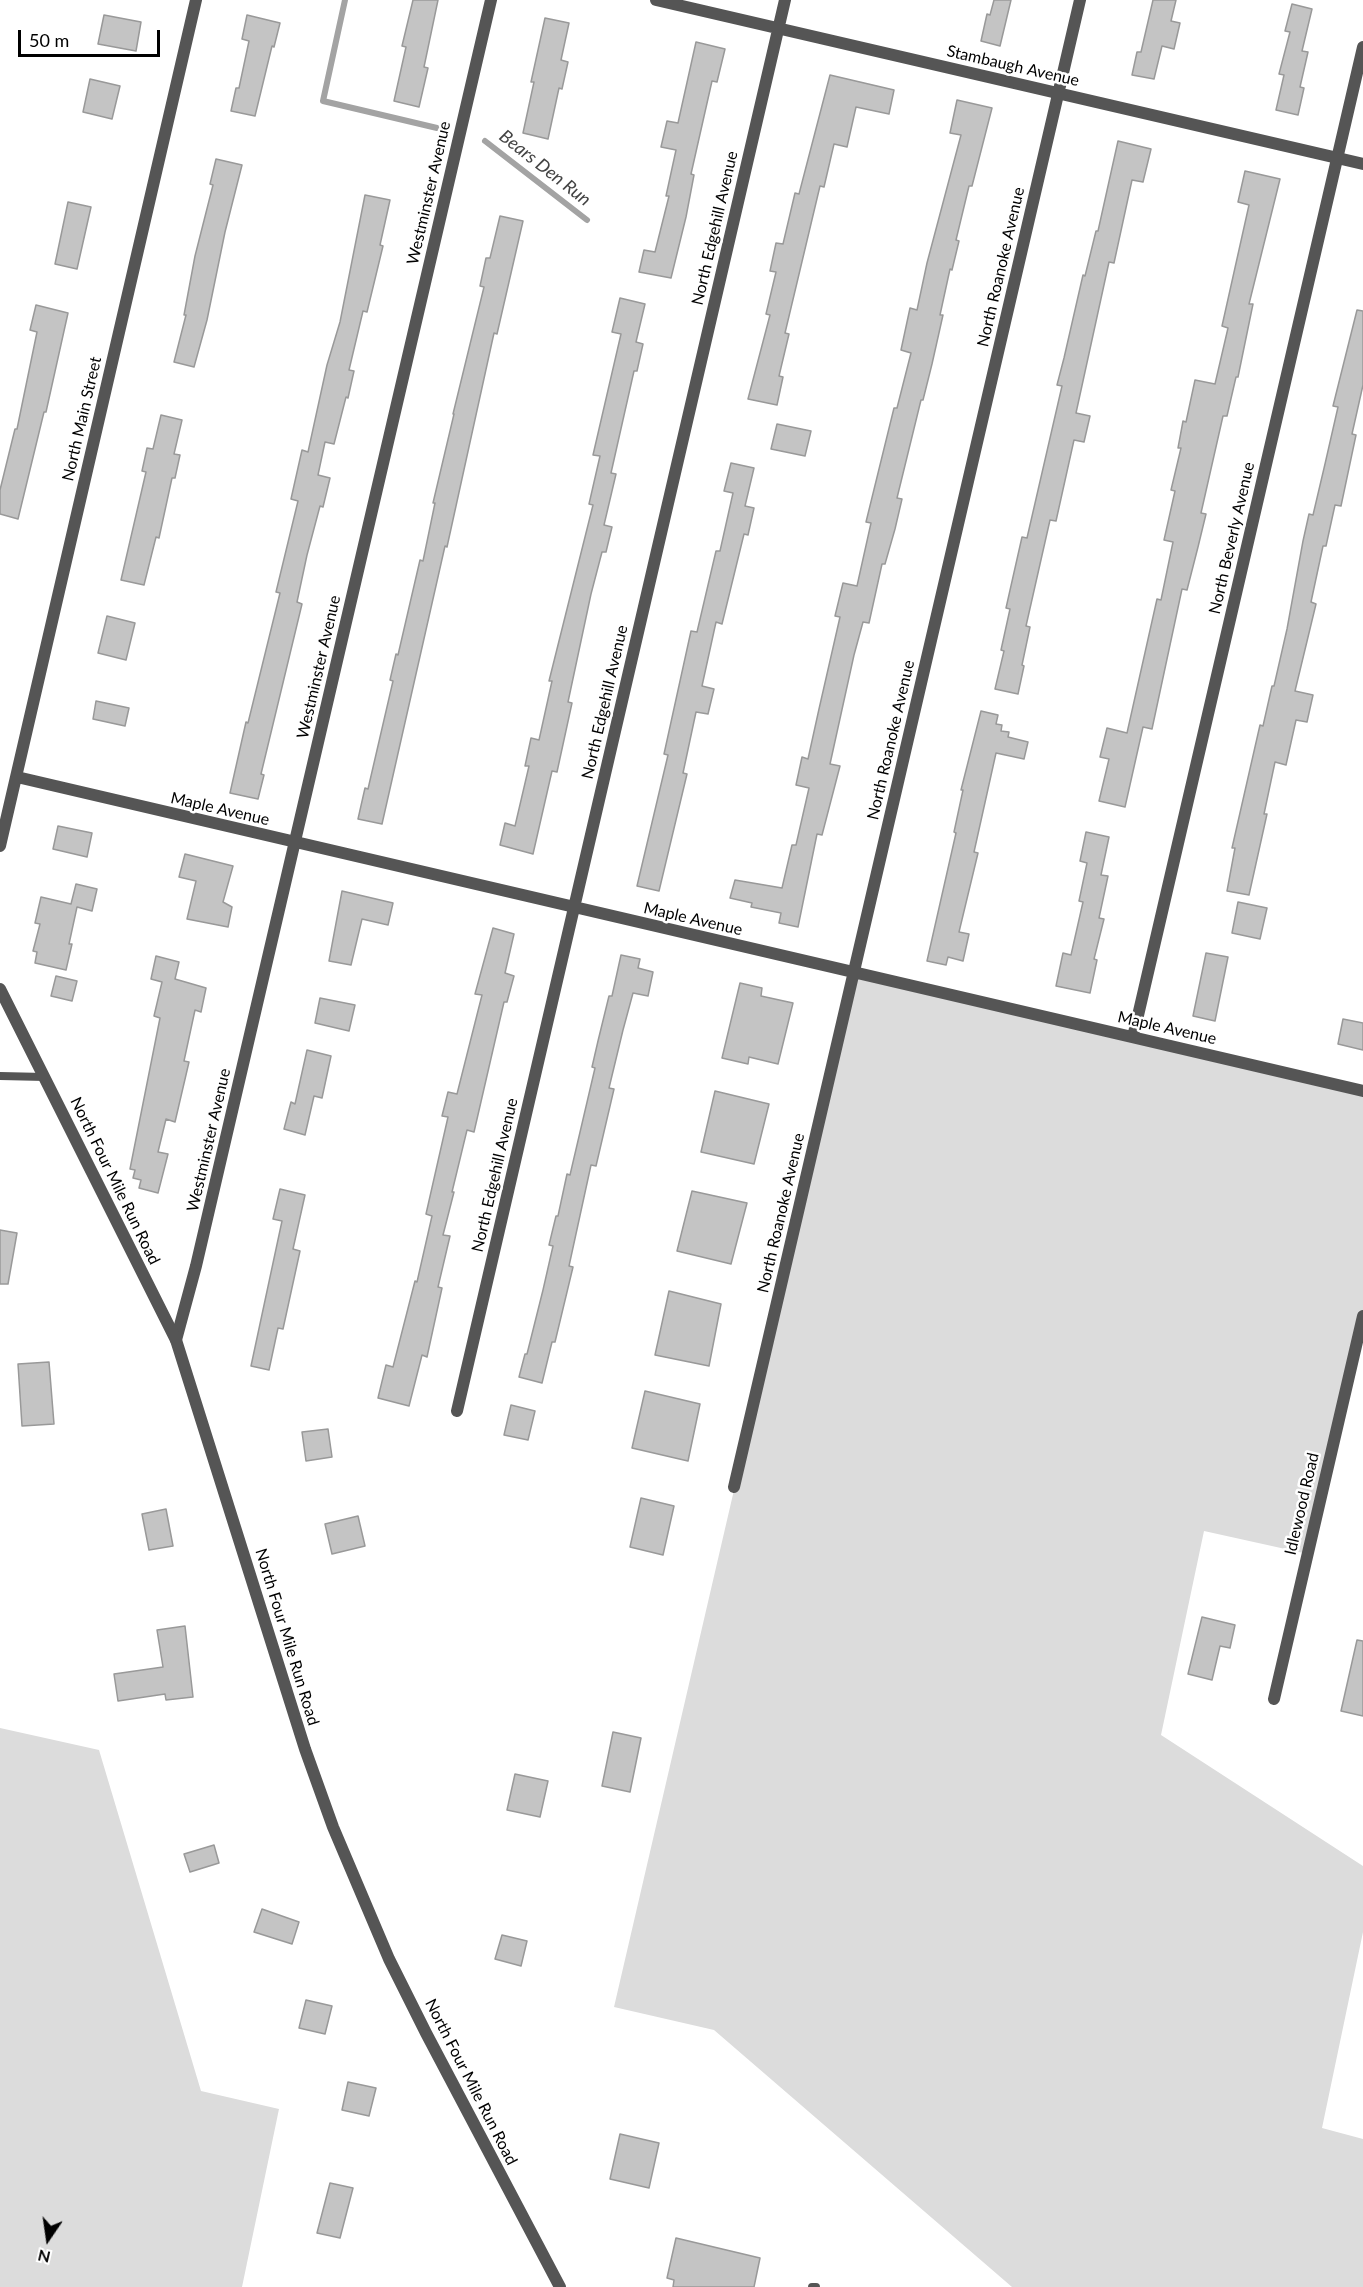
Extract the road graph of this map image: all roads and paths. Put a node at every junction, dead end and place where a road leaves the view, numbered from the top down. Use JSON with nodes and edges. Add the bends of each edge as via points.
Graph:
{"nodes":[{"id":1,"x":196,"y":0,"type":"edge"},
{"id":2,"x":491,"y":0,"type":"edge"},
{"id":3,"x":656,"y":0,"type":"edge"},
{"id":4,"x":785,"y":0,"type":"edge"},
{"id":5,"x":1080,"y":0,"type":"edge"},
{"id":6,"x":779,"y":28,"type":"junction"},
{"id":7,"x":1363,"y":47,"type":"edge"},
{"id":8,"x":1058,"y":93,"type":"junction"},
{"id":9,"x":1337,"y":158,"type":"junction"},
{"id":10,"x":1363,"y":164,"type":"edge"},
{"id":11,"x":16,"y":777,"type":"junction"},
{"id":12,"x":295,"y":843,"type":"junction"},
{"id":13,"x":0,"y":846,"type":"edge"},
{"id":14,"x":574,"y":908,"type":"junction"},
{"id":15,"x":854,"y":973,"type":"junction"},
{"id":16,"x":0,"y":989,"type":"edge"},
{"id":17,"x":1133,"y":1037,"type":"junction"},
{"id":18,"x":0,"y":1076,"type":"edge"},
{"id":19,"x":45,"y":1077,"type":"junction"},
{"id":20,"x":1363,"y":1091,"type":"edge"},
{"id":21,"x":1363,"y":1316,"type":"edge"},
{"id":22,"x":176,"y":1340,"type":"junction"},
{"id":23,"x":457,"y":1411,"type":"dead end"},
{"id":24,"x":734,"y":1487,"type":"dead end"},
{"id":25,"x":1274,"y":1699,"type":"dead end"},
{"id":26,"x":560,"y":2287,"type":"edge"}],
"edges":[{"from":1,"to":11,"type":"street","name":"North Main Street"},
{"from":2,"to":12,"type":"street","name":"Westminster Avenue"},
{"from":3,"to":6,"type":"street","name":"Stambaugh Avenue"},
{"from":4,"to":6,"type":"street","name":"North Edgehill Avenue"},
{"from":5,"to":8,"type":"street","name":"North Roanoke Avenue"},
{"from":6,"to":8,"type":"street","name":"Stambaugh Avenue"},
{"from":6,"to":14,"type":"street","name":"North Edgehill Avenue"},
{"from":7,"to":9,"type":"street","name":"North Beverly Avenue"},
{"from":8,"to":9,"type":"street","name":"Stambaugh Avenue"},
{"from":8,"to":15,"type":"street","name":"North Roanoke Avenue"},
{"from":9,"to":10,"type":"street","name":"Stambaugh Avenue"},
{"from":9,"to":17,"type":"street","name":"North Beverly Avenue"},
{"from":11,"to":12,"type":"street","name":"Maple Avenue"},
{"from":11,"to":13,"type":"street","name":"North Main Street"},
{"from":12,"to":14,"type":"street","name":"Maple Avenue"},
{"from":12,"to":22,"type":"street","name":"Westminster Avenue"},
{"from":14,"to":15,"type":"street","name":"Maple Avenue"},
{"from":14,"to":23,"type":"street","name":"North Edgehill Avenue"},
{"from":15,"to":17,"type":"street","name":"Maple Avenue"},
{"from":15,"to":24,"type":"street","name":"North Roanoke Avenue"},
{"from":16,"to":19,"type":"street","name":"North Four Mile Run Road"},
{"from":17,"to":20,"type":"street","name":"Maple Avenue"},
{"from":18,"to":19,"type":"lane"},
{"from":19,"to":22,"type":"street","name":"North Four Mile Run Road"},
{"from":21,"to":25,"type":"street","name":"Idlewood Road"},
{"from":22,"to":26,"type":"street","name":"North Four Mile Run Road","via":[[333,1827],[389,1959]]}]}
